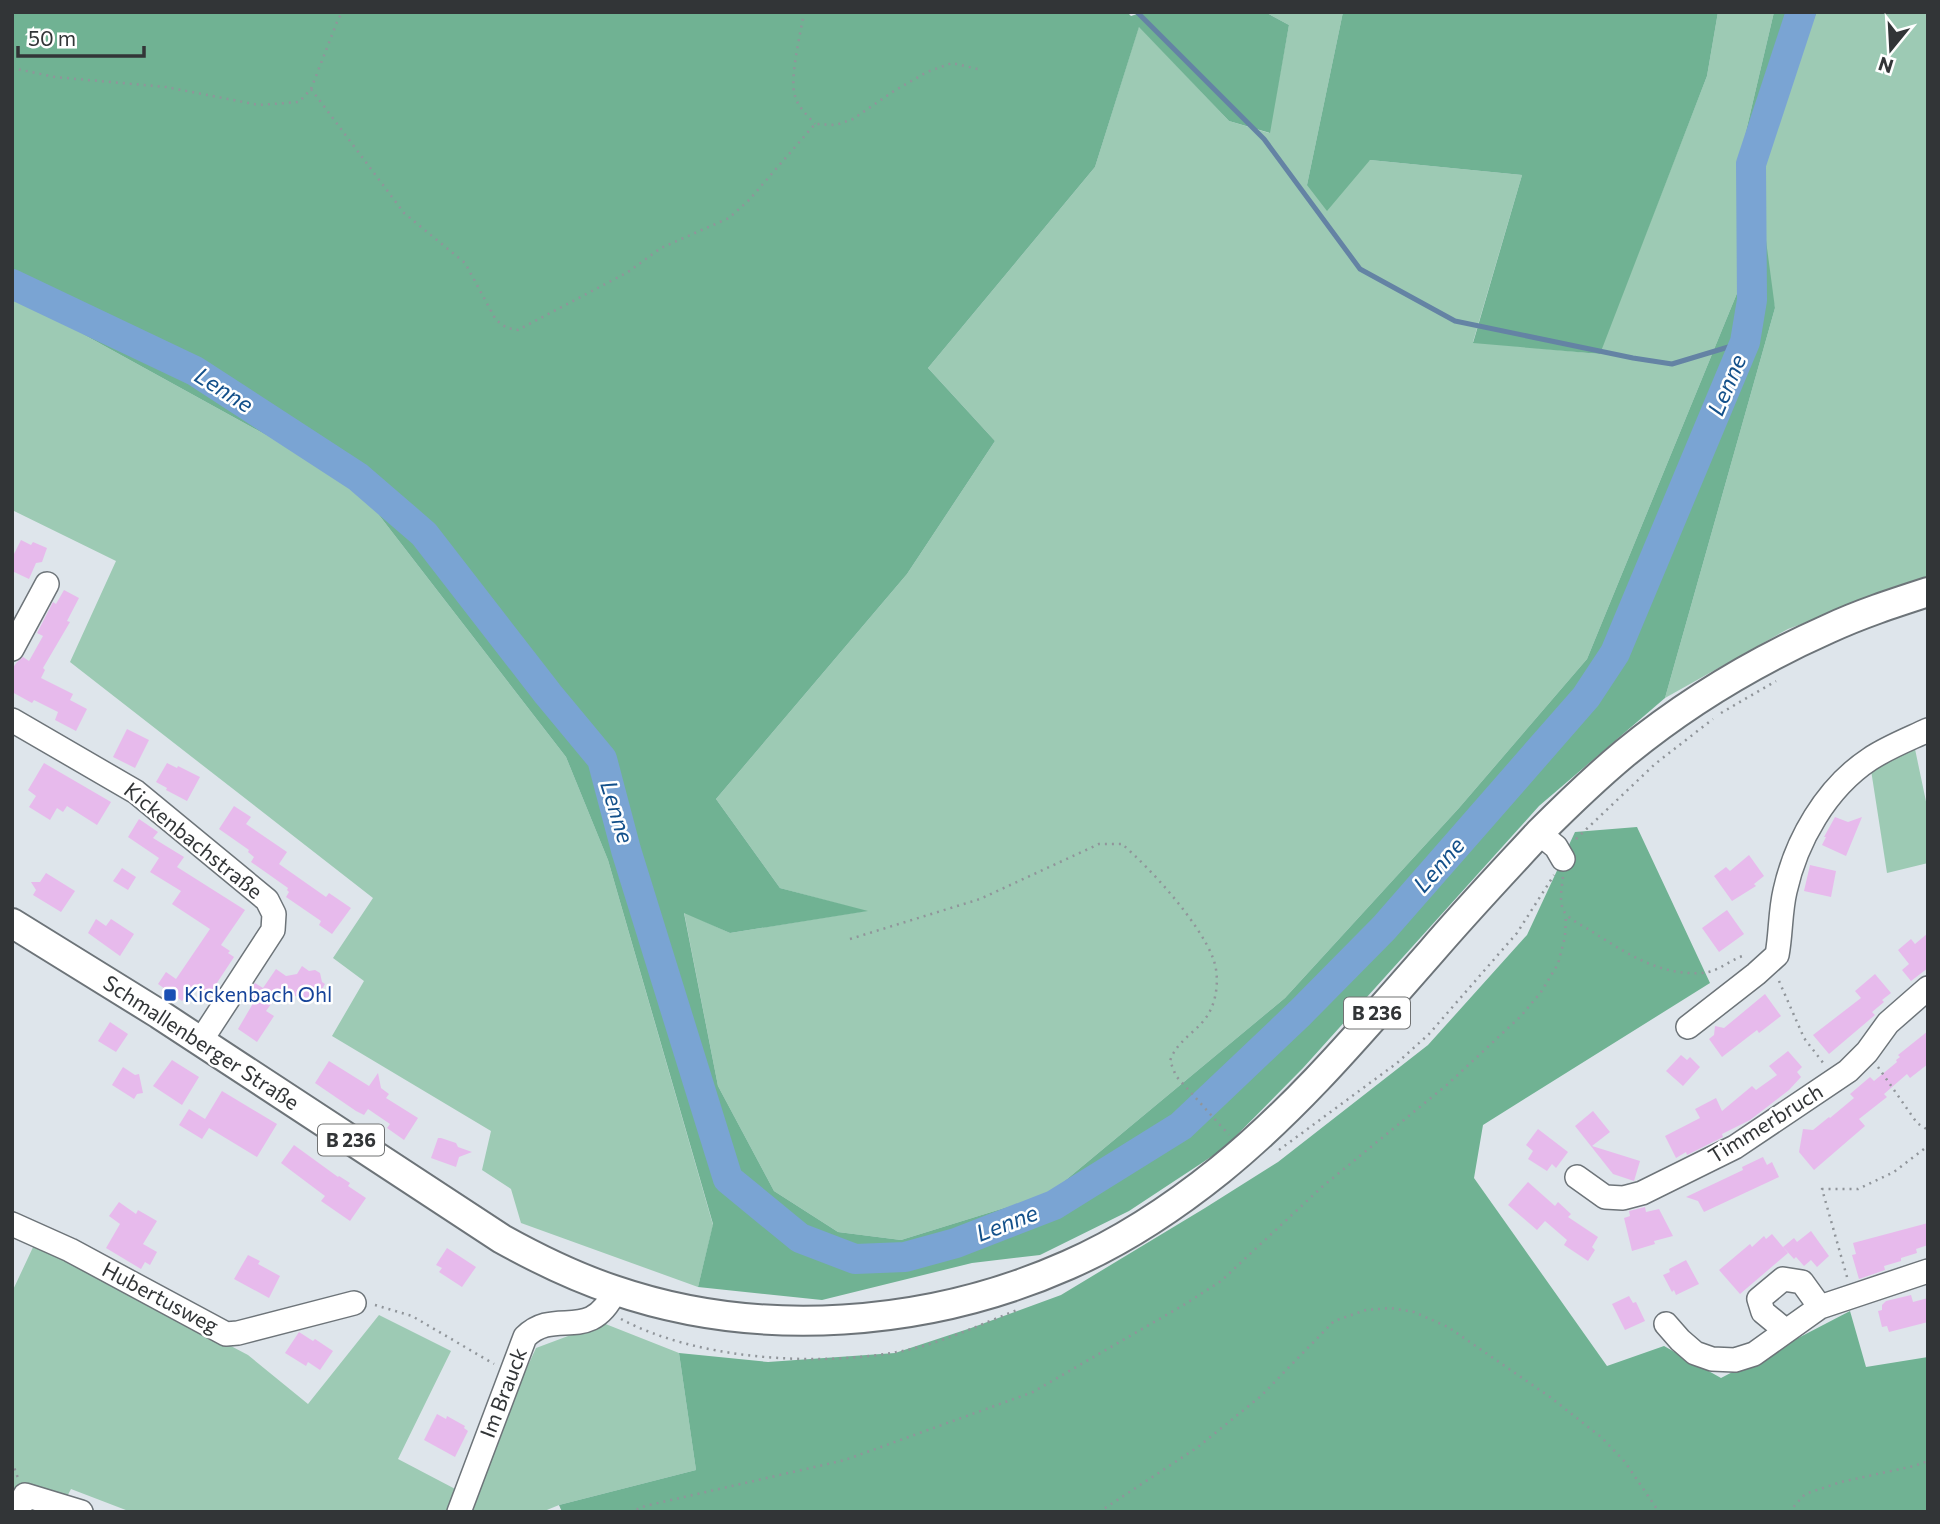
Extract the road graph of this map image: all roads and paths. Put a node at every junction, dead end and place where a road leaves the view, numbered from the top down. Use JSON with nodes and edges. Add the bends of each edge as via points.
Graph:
{"nodes":[{"id":1,"x":342,"y":12,"type":"edge"},
{"id":2,"x":804,"y":12,"type":"edge"},
{"id":3,"x":12,"y":68,"type":"edge"},
{"id":4,"x":982,"y":71,"type":"dead end"},
{"id":5,"x":311,"y":89,"type":"junction"},
{"id":6,"x":814,"y":124,"type":"junction"},
{"id":7,"x":47,"y":584,"type":"dead end"},
{"id":8,"x":1928,"y":592,"type":"edge"},
{"id":9,"x":12,"y":649,"type":"edge"},
{"id":10,"x":1777,"y":681,"type":"dead end"},
{"id":11,"x":12,"y":720,"type":"edge"},
{"id":12,"x":1928,"y":730,"type":"edge"},
{"id":13,"x":1539,"y":833,"type":"junction"},
{"id":14,"x":1563,"y":859,"type":"junction"},
{"id":15,"x":1566,"y":915,"type":"junction"},
{"id":16,"x":12,"y":923,"type":"edge"},
{"id":17,"x":850,"y":939,"type":"dead end"},
{"id":18,"x":1773,"y":961,"type":"junction"},
{"id":19,"x":1928,"y":988,"type":"edge"},
{"id":20,"x":1688,"y":1027,"type":"dead end"},
{"id":21,"x":200,"y":1042,"type":"junction"},
{"id":22,"x":1867,"y":1052,"type":"junction"},
{"id":23,"x":1836,"y":1080,"type":"junction"},
{"id":24,"x":1928,"y":1129,"type":"edge"},
{"id":25,"x":1231,"y":1137,"type":"dead end"},
{"id":26,"x":1928,"y":1146,"type":"edge"},
{"id":27,"x":1274,"y":1154,"type":"dead end"},
{"id":28,"x":1577,"y":1177,"type":"dead end"},
{"id":29,"x":12,"y":1224,"type":"edge"},
{"id":30,"x":1928,"y":1271,"type":"edge"},
{"id":31,"x":1853,"y":1296,"type":"junction"},
{"id":32,"x":609,"y":1300,"type":"junction"},
{"id":33,"x":354,"y":1303,"type":"joint"},
{"id":34,"x":1821,"y":1307,"type":"junction"},
{"id":35,"x":1017,"y":1310,"type":"dead end"},
{"id":36,"x":1666,"y":1324,"type":"dead end"},
{"id":37,"x":1786,"y":1331,"type":"junction"},
{"id":38,"x":512,"y":1374,"type":"junction"},
{"id":39,"x":1928,"y":1461,"type":"edge"},
{"id":40,"x":18,"y":1512,"type":"edge"},
{"id":41,"x":81,"y":1512,"type":"edge"},
{"id":42,"x":459,"y":1512,"type":"edge"},
{"id":43,"x":630,"y":1512,"type":"edge"},
{"id":44,"x":1099,"y":1512,"type":"edge"},
{"id":45,"x":1660,"y":1512,"type":"edge"},
{"id":46,"x":1789,"y":1512,"type":"edge"}],
"edges":[{"from":1,"to":5,"type":"path"},
{"from":2,"to":6,"type":"path","via":[[794,94]]},
{"from":3,"to":5,"type":"path","via":[[166,87],[259,105],[299,102]]},
{"from":4,"to":6,"type":"path","via":[[952,63],[894,90],[853,120]]},
{"from":5,"to":6,"type":"path","via":[[404,213],[465,263],[496,320],[518,330],[628,272],[661,248],[729,218]]},
{"from":7,"to":9,"type":"street"},
{"from":8,"to":13,"type":"main road","number":"B 236","via":[[1829,628],[1726,682],[1625,753]]},
{"from":10,"to":14,"type":"path","via":[[1715,717],[1655,764],[1581,834]]},
{"from":11,"to":21,"type":"street","name":"Kickenbachstraße","via":[[136,792],[267,900],[274,914],[273,930]]},
{"from":12,"to":18,"type":"street","via":[[1870,760],[1847,778],[1813,821],[1790,871]]},
{"from":13,"to":14,"type":"street"},
{"from":13,"to":32,"type":"main road","name":"Schmallenberger Straße","number":"B 236","via":[[1300,1097],[1198,1187],[1104,1248],[1023,1283],[971,1299],[874,1317],[772,1320]]},
{"from":14,"to":15,"type":"path"},
{"from":14,"to":27,"type":"path","via":[[1517,933],[1429,1034]]},
{"from":15,"to":18,"type":"path","via":[[1622,951],[1661,968],[1700,973],[1743,956]]},
{"from":15,"to":43,"type":"path","via":[[1558,964],[1521,1016],[1448,1084],[1323,1186],[1221,1281],[1182,1306],[1033,1392],[845,1460]]},
{"from":16,"to":21,"type":"main road","name":"Schmallenberger Straße","number":"B 236"},
{"from":17,"to":25,"type":"path","via":[[980,899],[1099,844],[1122,844],[1174,900],[1213,959],[1215,1000],[1170,1061],[1176,1076]]},
{"from":18,"to":20,"type":"street"},
{"from":18,"to":23,"type":"path","via":[[1804,1038]]},
{"from":19,"to":22,"type":"street","name":"Timmerbruch","via":[[1888,1023]]},
{"from":21,"to":32,"type":"main road","name":"Schmallenberger Straße","number":"B 236","via":[[502,1239]]},
{"from":22,"to":23,"type":"street","name":"Timmerbruch"},
{"from":22,"to":24,"type":"path","via":[[1917,1123]]},
{"from":23,"to":28,"type":"street","name":"Timmerbruch","via":[[1735,1147],[1642,1193],[1605,1197]]},
{"from":26,"to":31,"type":"path","via":[[1894,1172],[1858,1189],[1822,1189]]},
{"from":29,"to":33,"type":"street","name":"Hubertusweg","via":[[226,1334]]},
{"from":30,"to":31,"type":"street"},
{"from":31,"to":34,"type":"street"},
{"from":32,"to":35,"type":"path","via":[[644,1331],[696,1346],[769,1358],[898,1352]]},
{"from":32,"to":38,"type":"street","name":"Im Brauck","via":[[594,1318],[531,1331]]},
{"from":33,"to":38,"type":"path","via":[[412,1315]]},
{"from":34,"to":37,"type":"street"},
{"from":34,"to":37,"type":"street","via":[[1802,1282],[1783,1279],[1759,1299],[1763,1312]]},
{"from":36,"to":37,"type":"street","via":[[1695,1353],[1712,1359],[1735,1360],[1754,1354]]},
{"from":38,"to":42,"type":"street","name":"Im Brauck"},
{"from":39,"to":46,"type":"path","via":[[1805,1494]]},
{"from":40,"to":41,"type":"street","via":[[24,1494]]},
{"from":44,"to":45,"type":"path","via":[[1230,1422],[1334,1321],[1366,1310],[1391,1308],[1448,1327],[1550,1397],[1625,1462]]}]}
